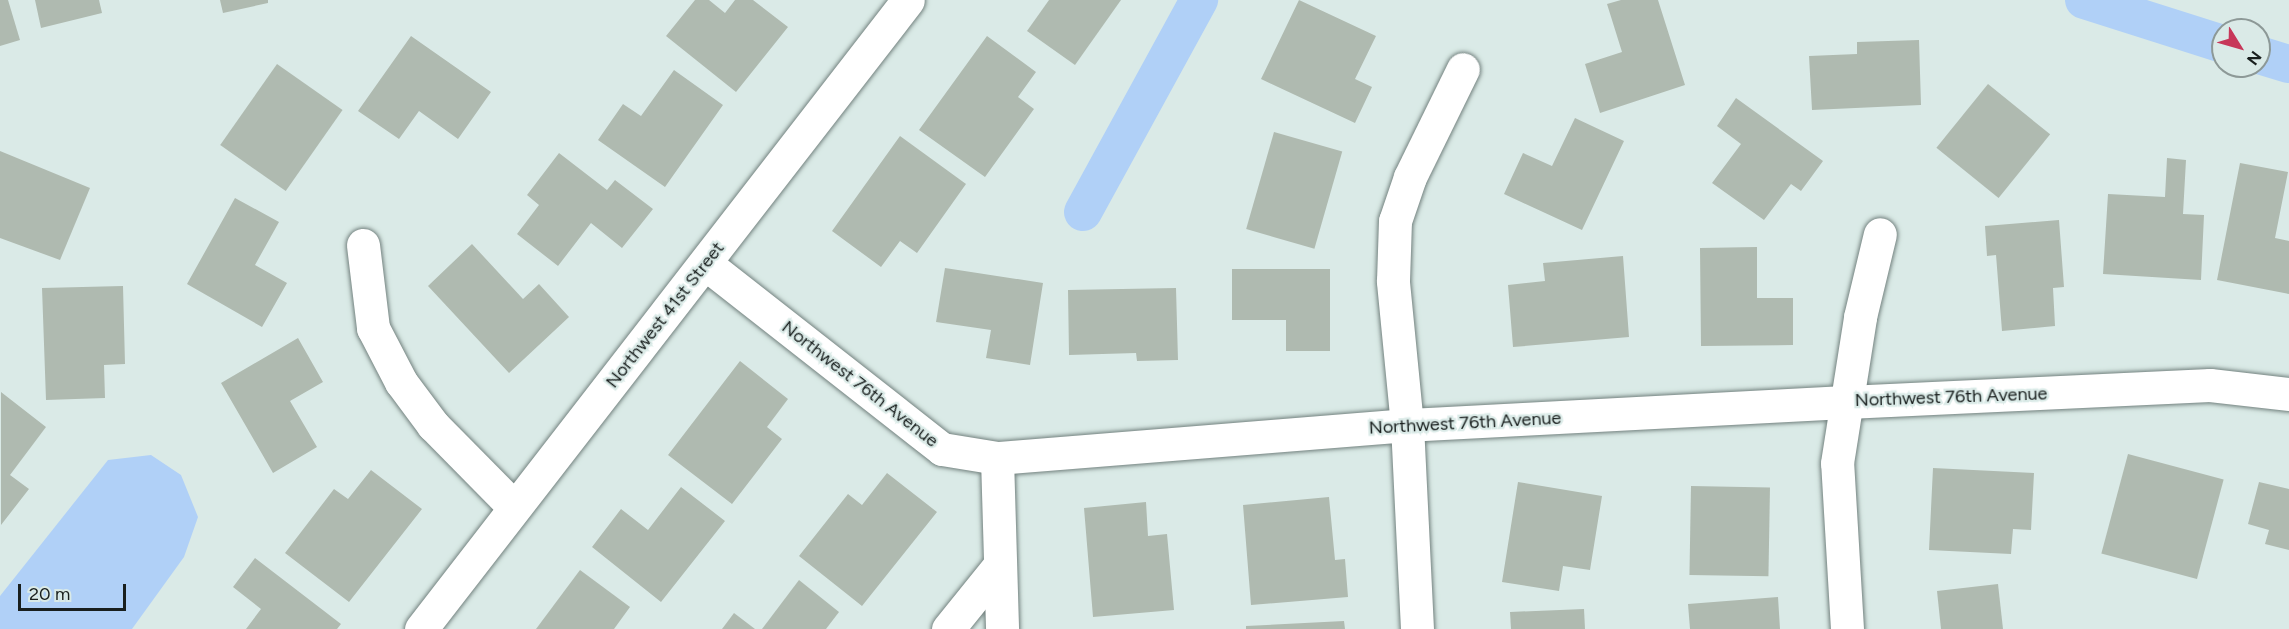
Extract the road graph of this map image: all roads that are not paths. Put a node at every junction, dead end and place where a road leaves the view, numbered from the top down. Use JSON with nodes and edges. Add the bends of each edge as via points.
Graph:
{"nodes":[{"id":1,"x":908,"y":0,"type":"edge"},
{"id":2,"x":1463,"y":69,"type":"dead end"},
{"id":3,"x":1880,"y":234,"type":"dead end"},
{"id":4,"x":363,"y":245,"type":"dead end"},
{"id":5,"x":706,"y":264,"type":"junction"},
{"id":6,"x":2289,"y":394,"type":"edge"},
{"id":7,"x":1847,"y":402,"type":"junction"},
{"id":8,"x":1407,"y":425,"type":"junction"},
{"id":9,"x":997,"y":458,"type":"junction"},
{"id":10,"x":513,"y":506,"type":"junction"},
{"id":11,"x":998,"y":567,"type":"junction"},
{"id":12,"x":421,"y":629,"type":"edge"},
{"id":13,"x":948,"y":629,"type":"edge"},
{"id":14,"x":1002,"y":629,"type":"edge"},
{"id":15,"x":1418,"y":629,"type":"edge"},
{"id":16,"x":1847,"y":629,"type":"edge"}],
"edges":[{"from":1,"to":5,"type":"street","name":"Northwest 41st Street"},
{"from":2,"to":8,"type":"street","via":[[1410,177],[1395,221],[1393,281]]},
{"from":3,"to":7,"type":"street"},
{"from":4,"to":10,"type":"street","via":[[373,328],[401,382],[434,425]]},
{"from":5,"to":9,"type":"street","name":"Northwest 76th Avenue","via":[[942,449]]},
{"from":5,"to":10,"type":"street","name":"Northwest 41st Street"},
{"from":6,"to":7,"type":"street","name":"Northwest 76th Avenue","via":[[2210,385]]},
{"from":7,"to":8,"type":"street","name":"Northwest 76th Avenue"},
{"from":7,"to":16,"type":"street","via":[[1837,463]]},
{"from":8,"to":9,"type":"street","name":"Northwest 76th Avenue"},
{"from":8,"to":15,"type":"street"},
{"from":9,"to":11,"type":"street"},
{"from":10,"to":12,"type":"street","name":"Northwest 41st Street"},
{"from":11,"to":13,"type":"street"},
{"from":11,"to":14,"type":"street"}]}
